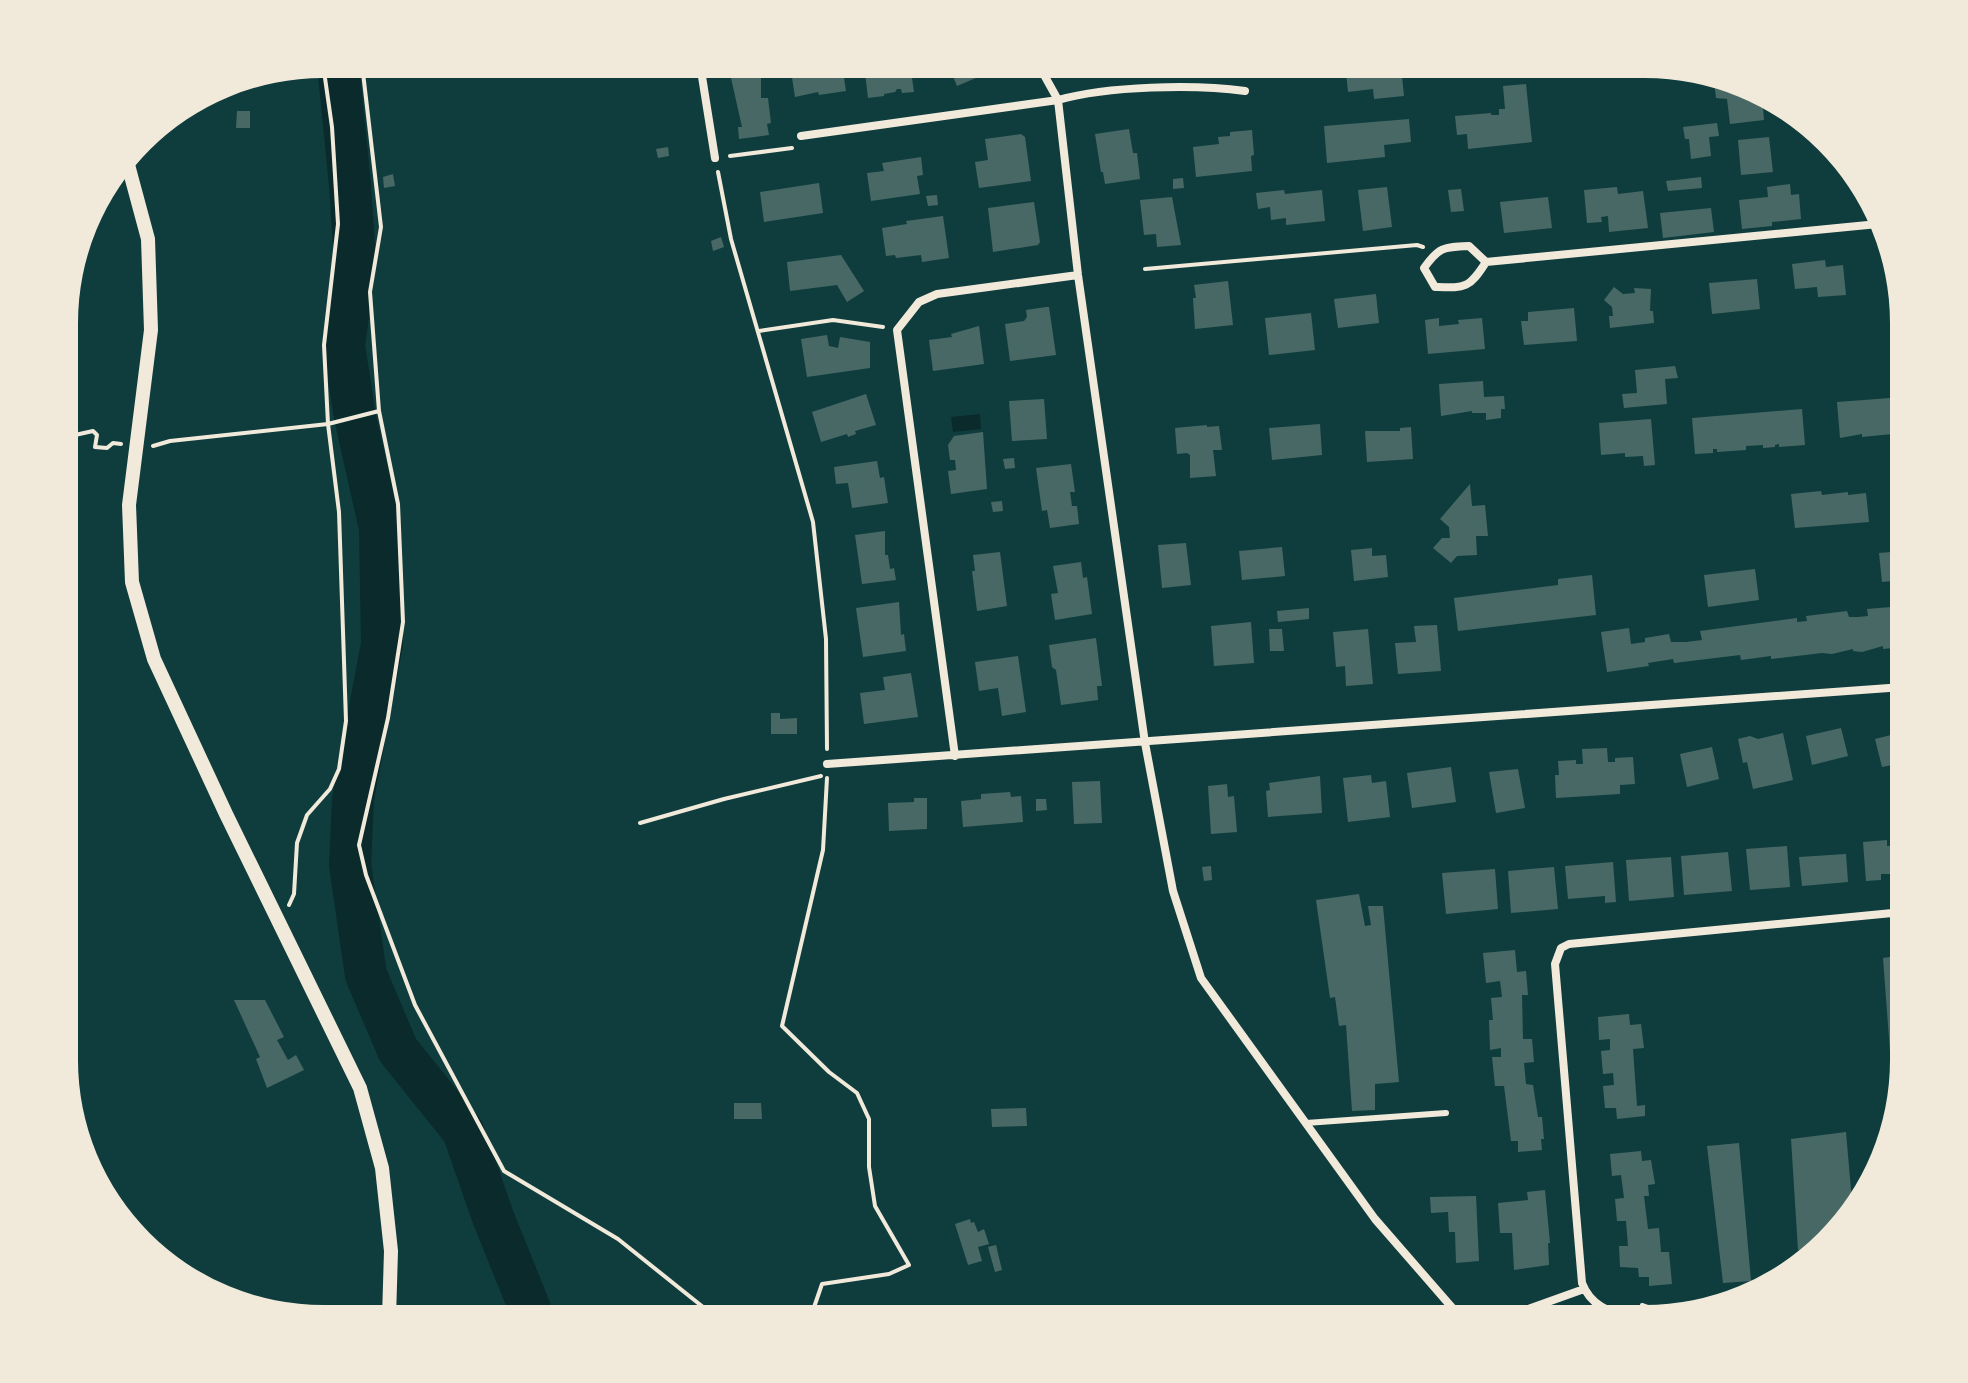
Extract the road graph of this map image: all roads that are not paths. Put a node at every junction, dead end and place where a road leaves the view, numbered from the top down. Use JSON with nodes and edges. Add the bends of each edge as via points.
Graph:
{"nodes":[{"id":1,"x":702,"y":78,"type":"edge"},
{"id":2,"x":1046,"y":79,"type":"edge"},
{"id":3,"x":1245,"y":91,"type":"dead end"},
{"id":4,"x":1058,"y":100,"type":"junction"},
{"id":5,"x":801,"y":136,"type":"road end"},
{"id":6,"x":715,"y":158,"type":"road end"},
{"id":7,"x":130,"y":173,"type":"edge"},
{"id":8,"x":1869,"y":225,"type":"edge"},
{"id":9,"x":1486,"y":262,"type":"junction"},
{"id":10,"x":1078,"y":275,"type":"junction"},
{"id":11,"x":1889,"y":688,"type":"edge"},
{"id":12,"x":1145,"y":743,"type":"junction"},
{"id":13,"x":955,"y":756,"type":"junction"},
{"id":14,"x":827,"y":764,"type":"road end"},
{"id":15,"x":1889,"y":913,"type":"edge"},
{"id":16,"x":1446,"y":1113,"type":"dead end"},
{"id":17,"x":1306,"y":1123,"type":"junction"},
{"id":18,"x":1584,"y":1289,"type":"junction"},
{"id":19,"x":389,"y":1304,"type":"edge"},
{"id":20,"x":1450,"y":1305,"type":"edge"},
{"id":21,"x":1539,"y":1305,"type":"edge"},
{"id":22,"x":1598,"y":1305,"type":"edge"}],
"edges":[{"from":1,"to":6,"type":"street"},
{"from":2,"to":4,"type":"street"},
{"from":3,"to":4,"type":"street","via":[[1213,86]]},
{"from":4,"to":5,"type":"street"},
{"from":4,"to":10,"type":"street"},
{"from":7,"to":19,"type":"street","via":[[148,239],[151,330],[129,505],[132,582],[154,659],[360,1088],[382,1168],[391,1251]]},
{"from":8,"to":9,"type":"street"},
{"from":9,"to":9,"type":"street","via":[[1469,246],[1448,247],[1437,250],[1424,268],[1435,287],[1463,287],[1474,281]]},
{"from":10,"to":12,"type":"street"},
{"from":10,"to":13,"type":"street","via":[[937,294],[919,302],[897,330]]},
{"from":11,"to":12,"type":"street"},
{"from":12,"to":13,"type":"street"},
{"from":12,"to":17,"type":"street","via":[[1173,891],[1201,978]]},
{"from":13,"to":14,"type":"street"},
{"from":15,"to":18,"type":"street","via":[[1561,948],[1555,964]]},
{"from":16,"to":17,"type":"lane"},
{"from":17,"to":20,"type":"street","via":[[1375,1219]]},
{"from":18,"to":21,"type":"street"},
{"from":18,"to":22,"type":"street"}]}
